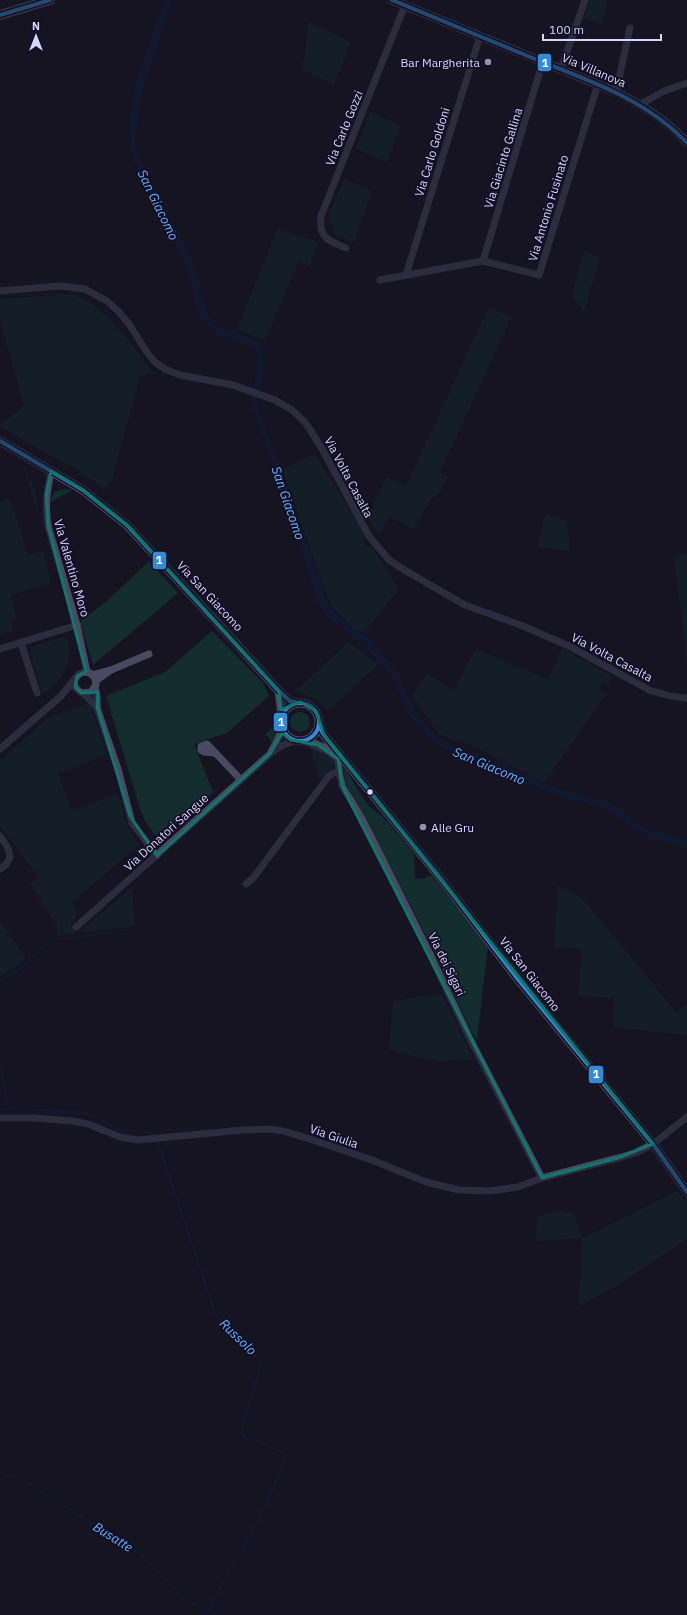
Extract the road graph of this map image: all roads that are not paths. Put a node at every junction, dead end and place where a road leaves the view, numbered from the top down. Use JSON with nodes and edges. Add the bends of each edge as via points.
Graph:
{"nodes":[{"id":1,"x":50,"y":0,"type":"edge"},
{"id":2,"x":392,"y":0,"type":"edge"},
{"id":3,"x":585,"y":0,"type":"edge"},
{"id":4,"x":405,"y":5,"type":"junction"},
{"id":5,"x":0,"y":15,"type":"edge"},
{"id":6,"x":630,"y":28,"type":"dead end"},
{"id":7,"x":480,"y":36,"type":"junction"},
{"id":8,"x":543,"y":61,"type":"junction"},
{"id":9,"x":561,"y":69,"type":"junction"},
{"id":10,"x":687,"y":83,"type":"edge"},
{"id":11,"x":598,"y":84,"type":"junction"},
{"id":12,"x":616,"y":92,"type":"junction"},
{"id":13,"x":640,"y":104,"type":"junction"},
{"id":14,"x":687,"y":142,"type":"edge"},
{"id":15,"x":346,"y":248,"type":"dead end"},
{"id":16,"x":483,"y":261,"type":"junction"},
{"id":17,"x":406,"y":275,"type":"junction"},
{"id":18,"x":380,"y":280,"type":"dead end"},
{"id":19,"x":0,"y":291,"type":"edge"},
{"id":20,"x":0,"y":442,"type":"edge"},
{"id":21,"x":51,"y":471,"type":"junction"},
{"id":22,"x":77,"y":625,"type":"junction"},
{"id":23,"x":21,"y":643,"type":"junction"},
{"id":24,"x":80,"y":648,"type":"junction"},
{"id":25,"x":0,"y":649,"type":"edge"},
{"id":26,"x":149,"y":654,"type":"dead end"},
{"id":27,"x":79,"y":674,"type":"junction"},
{"id":28,"x":92,"y":679,"type":"junction"},
{"id":29,"x":74,"y":681,"type":"junction"},
{"id":30,"x":279,"y":691,"type":"junction"},
{"id":31,"x":37,"y":693,"type":"dead end"},
{"id":32,"x":82,"y":693,"type":"junction"},
{"id":33,"x":61,"y":696,"type":"junction"},
{"id":34,"x":687,"y":698,"type":"edge"},
{"id":35,"x":298,"y":703,"type":"junction"},
{"id":36,"x":97,"y":707,"type":"junction"},
{"id":37,"x":282,"y":714,"type":"junction"},
{"id":38,"x":319,"y":726,"type":"junction"},
{"id":39,"x":282,"y":729,"type":"junction"},
{"id":40,"x":294,"y":741,"type":"junction"},
{"id":41,"x":306,"y":741,"type":"junction"},
{"id":42,"x":0,"y":749,"type":"edge"},
{"id":43,"x":215,"y":752,"type":"dead end"},
{"id":44,"x":270,"y":754,"type":"junction"},
{"id":45,"x":338,"y":759,"type":"junction"},
{"id":46,"x":354,"y":771,"type":"junction"},
{"id":47,"x":339,"y":772,"type":"junction"},
{"id":48,"x":241,"y":780,"type":"junction"},
{"id":49,"x":0,"y":836,"type":"edge"},
{"id":50,"x":157,"y":856,"type":"junction"},
{"id":51,"x":0,"y":869,"type":"edge"},
{"id":52,"x":246,"y":884,"type":"dead end"},
{"id":53,"x":76,"y":927,"type":"dead end"},
{"id":54,"x":687,"y":1117,"type":"edge"},
{"id":55,"x":0,"y":1118,"type":"edge"},
{"id":56,"x":653,"y":1144,"type":"junction"},
{"id":57,"x":542,"y":1178,"type":"junction"},
{"id":58,"x":687,"y":1192,"type":"edge"}],
"edges":[{"from":1,"to":5,"type":"main road"},
{"from":2,"to":4,"type":"street","name":"Via Villanova"},
{"from":3,"to":9,"type":"street"},
{"from":4,"to":7,"type":"street","name":"Via Villanova"},
{"from":4,"to":15,"type":"street","name":"Via Carlo Gozzi","via":[[321,216],[320,224],[324,236],[330,242]]},
{"from":6,"to":12,"type":"street"},
{"from":7,"to":8,"type":"street","name":"Via Villanova"},
{"from":7,"to":17,"type":"street","name":"Via Carlo Goldoni"},
{"from":8,"to":9,"type":"street","name":"Via Villanova"},
{"from":8,"to":16,"type":"street","name":"Via Giacinto Gallina"},
{"from":9,"to":11,"type":"street","name":"Via Villanova"},
{"from":10,"to":13,"type":"street","via":[[664,91]]},
{"from":11,"to":12,"type":"street","name":"Via Villanova"},
{"from":11,"to":16,"type":"street","name":"Via Antonio Fusinato","via":[[539,275]]},
{"from":12,"to":13,"type":"street","name":"Via Villanova"},
{"from":13,"to":14,"type":"street","name":"Via Villanova","via":[[663,119]]},
{"from":16,"to":17,"type":"street","name":"Via Antonio Fusinato"},
{"from":17,"to":18,"type":"street","name":"Via Antonio Fusinato"},
{"from":19,"to":34,"type":"street","name":"Via Volta Casalta","via":[[59,286],[85,288],[107,301],[119,312],[148,354],[165,369],[180,375],[233,385],[275,400],[292,410],[305,422],[366,531],[390,560],[465,605],[524,626],[569,646],[649,690]]},
{"from":20,"to":21,"type":"street","name":"Via San Giacomo"},
{"from":21,"to":22,"type":"street","name":"Via Valentino Moro","via":[[46,495],[47,520]]},
{"from":21,"to":30,"type":"street","name":"Via San Giacomo","via":[[83,490],[127,525]]},
{"from":22,"to":23,"type":"street"},
{"from":22,"to":24,"type":"street","name":"Via Valentino Moro"},
{"from":23,"to":25,"type":"street"},
{"from":23,"to":31,"type":"street"},
{"from":24,"to":27,"type":"street","name":"Via Valentino Moro"},
{"from":24,"to":28,"type":"street","name":"Via Valentino Moro"},
{"from":26,"to":28,"type":"street"},
{"from":27,"to":28,"type":"street"},
{"from":27,"to":29,"type":"street"},
{"from":28,"to":32,"type":"street","via":[[91,692]]},
{"from":28,"to":36,"type":"street","name":"Via Valentino Moro"},
{"from":29,"to":32,"type":"street","via":[[75,687]]},
{"from":29,"to":33,"type":"street"},
{"from":30,"to":35,"type":"street","name":"Via San Giacomo","via":[[290,701]]},
{"from":30,"to":37,"type":"street"},
{"from":32,"to":33,"type":"street"},
{"from":32,"to":36,"type":"street","name":"Via Valentino Moro"},
{"from":33,"to":42,"type":"street"},
{"from":35,"to":37,"type":"street","via":[[287,708]]},
{"from":35,"to":38,"type":"street","via":[[307,704],[316,711]]},
{"from":36,"to":50,"type":"street","name":"Via Valentino Moro","via":[[118,769],[132,823]]},
{"from":37,"to":39,"type":"street"},
{"from":38,"to":41,"type":"street","via":[[315,734]]},
{"from":38,"to":46,"type":"street","name":"Via San Giacomo"},
{"from":39,"to":40,"type":"street","via":[[286,736]]},
{"from":39,"to":44,"type":"street","name":"Via Donatori Sangue"},
{"from":40,"to":41,"type":"street"},
{"from":40,"to":44,"type":"street","name":"Via Donatori Sangue"},
{"from":41,"to":45,"type":"street","name":"Via San Giacomo","via":[[326,749]]},
{"from":43,"to":48,"type":"street"},
{"from":44,"to":48,"type":"street","name":"Via Donatori Sangue"},
{"from":45,"to":46,"type":"street","name":"Via San Giacomo"},
{"from":45,"to":47,"type":"street","name":"Via dei Sigari"},
{"from":46,"to":56,"type":"street","name":"Via San Giacomo","via":[[517,978]]},
{"from":47,"to":52,"type":"street","via":[[328,777],[254,877]]},
{"from":47,"to":57,"type":"street","name":"Via dei Sigari","via":[[342,786],[381,856]]},
{"from":48,"to":50,"type":"street","name":"Via Donatori Sangue"},
{"from":49,"to":51,"type":"street","via":[[8,848],[10,857],[6,865]]},
{"from":50,"to":53,"type":"street","name":"Via Donatori Sangue"},
{"from":54,"to":56,"type":"street","name":"Via Giulia"},
{"from":55,"to":57,"type":"street","name":"Via Giulia","via":[[72,1121],[88,1124],[120,1137],[138,1140],[256,1129],[283,1131],[372,1160],[426,1182],[470,1191],[518,1187]]},
{"from":56,"to":57,"type":"street","name":"Via Giulia","via":[[618,1158]]},
{"from":56,"to":58,"type":"street","name":"Via San Giacomo"}]}
